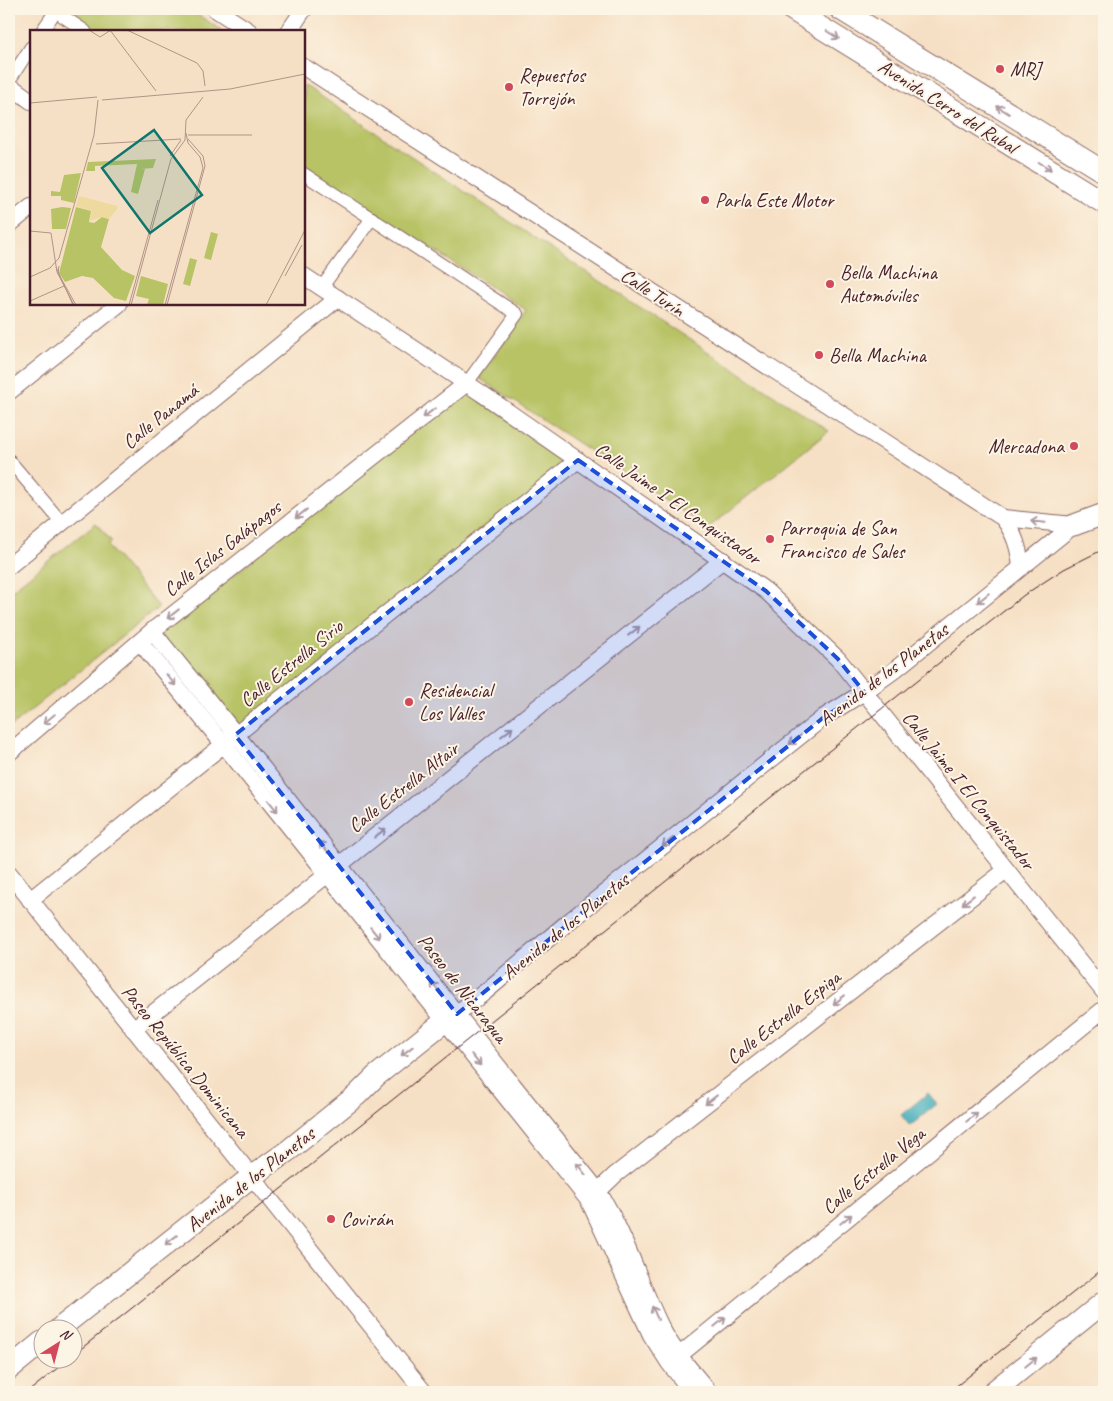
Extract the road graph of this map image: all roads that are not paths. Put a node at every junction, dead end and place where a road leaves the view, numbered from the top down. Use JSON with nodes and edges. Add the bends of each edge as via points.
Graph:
{"nodes":[{"id":1,"x":215,"y":9,"type":"edge"},
{"id":2,"x":304,"y":9,"type":"edge"},
{"id":3,"x":791,"y":9,"type":"edge"},
{"id":4,"x":840,"y":9,"type":"edge"},
{"id":5,"x":54,"y":10,"type":"edge"},
{"id":6,"x":43,"y":30,"type":"edge"},
{"id":7,"x":84,"y":30,"type":"edge"},
{"id":8,"x":247,"y":30,"type":"edge"},
{"id":9,"x":291,"y":30,"type":"edge"},
{"id":10,"x":30,"y":49,"type":"edge"},
{"id":11,"x":305,"y":67,"type":"edge"},
{"id":12,"x":9,"y":81,"type":"edge"},
{"id":13,"x":9,"y":85,"type":"edge"},
{"id":14,"x":30,"y":100,"type":"edge"},
{"id":15,"x":1104,"y":172,"type":"edge"},
{"id":16,"x":305,"y":175,"type":"edge"},
{"id":17,"x":1104,"y":203,"type":"edge"},
{"id":18,"x":30,"y":208,"type":"edge"},
{"id":19,"x":372,"y":218,"type":"junction"},
{"id":20,"x":9,"y":225,"type":"edge"},
{"id":21,"x":305,"y":277,"type":"edge"},
{"id":22,"x":322,"y":287,"type":"junction"},
{"id":23,"x":338,"y":298,"type":"junction"},
{"id":24,"x":118,"y":305,"type":"edge"},
{"id":25,"x":467,"y":383,"type":"junction"},
{"id":26,"x":9,"y":392,"type":"edge"},
{"id":27,"x":9,"y":460,"type":"edge"},
{"id":28,"x":578,"y":460,"type":"junction"},
{"id":29,"x":1104,"y":514,"type":"edge"},
{"id":30,"x":1003,"y":518,"type":"junction"},
{"id":31,"x":63,"y":524,"type":"junction"},
{"id":32,"x":1074,"y":525,"type":"junction"},
{"id":33,"x":723,"y":560,"type":"junction"},
{"id":34,"x":9,"y":566,"type":"edge"},
{"id":35,"x":1021,"y":567,"type":"junction"},
{"id":36,"x":152,"y":631,"type":"junction"},
{"id":37,"x":140,"y":642,"type":"junction"},
{"id":38,"x":864,"y":692,"type":"junction"},
{"id":39,"x":230,"y":740,"type":"junction"},
{"id":40,"x":9,"y":753,"type":"edge"},
{"id":41,"x":333,"y":870,"type":"junction"},
{"id":42,"x":1006,"y":870,"type":"junction"},
{"id":43,"x":9,"y":873,"type":"edge"},
{"id":44,"x":30,"y":900,"type":"junction"},
{"id":45,"x":1104,"y":992,"type":"edge"},
{"id":46,"x":1104,"y":1009,"type":"edge"},
{"id":47,"x":451,"y":1018,"type":"junction"},
{"id":48,"x":133,"y":1029,"type":"junction"},
{"id":49,"x":251,"y":1177,"type":"junction"},
{"id":50,"x":594,"y":1196,"type":"junction"},
{"id":51,"x":1104,"y":1302,"type":"edge"},
{"id":52,"x":73,"y":1318,"type":"edge"},
{"id":53,"x":32,"y":1350,"type":"edge"},
{"id":54,"x":674,"y":1359,"type":"junction"},
{"id":55,"x":9,"y":1369,"type":"edge"},
{"id":56,"x":424,"y":1392,"type":"edge"},
{"id":57,"x":692,"y":1392,"type":"edge"},
{"id":58,"x":709,"y":1392,"type":"edge"},
{"id":59,"x":993,"y":1392,"type":"edge"}],
"edges":[{"from":1,"to":8,"type":"street"},
{"from":2,"to":9,"type":"street"},
{"from":3,"to":17,"type":"street","name":"Avenida Cerro del Rubal","one_way":true},
{"from":15,"to":4,"type":"street","name":"Avenida Cerro del Rubal","one_way":true},
{"from":5,"to":6,"type":"street"},
{"from":5,"to":7,"type":"street"},
{"from":10,"to":12,"type":"street"},
{"from":11,"to":30,"type":"street","name":"Calle Turín"},
{"from":13,"to":14,"type":"street"},
{"from":16,"to":19,"type":"street"},
{"from":18,"to":20,"type":"street"},
{"from":19,"to":22,"type":"street"},
{"from":19,"to":25,"type":"street","via":[[517,314]]},
{"from":21,"to":22,"type":"street","name":"Calle Jaime I El Conquistador"},
{"from":22,"to":23,"type":"street","name":"Calle Jaime I El Conquistador"},
{"from":23,"to":25,"type":"street","name":"Calle Jaime I El Conquistador"},
{"from":23,"to":31,"type":"street","name":"Calle Panamá"},
{"from":24,"to":26,"type":"street"},
{"from":25,"to":28,"type":"street","name":"Calle Jaime I El Conquistador"},
{"from":25,"to":36,"type":"street","name":"Calle Islas Galápagos","one_way":true},
{"from":27,"to":31,"type":"street"},
{"from":28,"to":33,"type":"street","name":"Calle Jaime I El Conquistador"},
{"from":28,"to":39,"type":"street","name":"Calle Estrella Sirio"},
{"from":29,"to":32,"type":"street","name":"Calle Turín"},
{"from":32,"to":30,"type":"street","name":"Calle Turín","one_way":true},
{"from":30,"to":35,"type":"street","name":"Calle Turín","via":[[1016,539]]},
{"from":31,"to":34,"type":"street","name":"Calle Panamá"},
{"from":32,"to":35,"type":"street","name":"Avenida de los Planetas"},
{"from":33,"to":38,"type":"street","name":"Calle Jaime I El Conquistador","via":[[766,590],[838,659]]},
{"from":41,"to":33,"type":"street","name":"Calle Estrella Altair","one_way":true},
{"from":35,"to":38,"type":"street","name":"Avenida de los Planetas","one_way":true},
{"from":36,"to":37,"type":"street","name":"Calle Islas Galápagos"},
{"from":36,"to":39,"type":"street","name":"Paseo de Nicaragua"},
{"from":37,"to":39,"type":"street","name":"Paseo de Nicaragua","one_way":true},
{"from":37,"to":40,"type":"street","name":"Calle Islas Galápagos","one_way":true},
{"from":38,"to":42,"type":"street","name":"Calle Jaime I El Conquistador"},
{"from":38,"to":47,"type":"street","name":"Avenida de los Planetas","one_way":true,"via":[[824,717]]},
{"from":39,"to":41,"type":"street","name":"Paseo de Nicaragua"},
{"from":39,"to":44,"type":"street","name":"Calle Estrella Sirio"},
{"from":41,"to":47,"type":"street","name":"Paseo de Nicaragua"},
{"from":41,"to":48,"type":"street","name":"Calle Estrella Altair"},
{"from":42,"to":45,"type":"street","name":"Calle Jaime I El Conquistador"},
{"from":42,"to":50,"type":"street","name":"Calle Estrella Espiga","one_way":true,"via":[[615,1175]]},
{"from":43,"to":44,"type":"street","name":"Paseo República Dominicana"},
{"from":44,"to":48,"type":"street","name":"Paseo República Dominicana"},
{"from":54,"to":46,"type":"street","name":"Calle Estrella Vega","one_way":true},
{"from":47,"to":49,"type":"street","name":"Avenida de los Planetas","one_way":true,"via":[[289,1150]]},
{"from":47,"to":50,"type":"street","name":"Paseo de Nicaragua"},
{"from":48,"to":49,"type":"street","name":"Paseo República Dominicana"},
{"from":49,"to":52,"type":"street","name":"Avenida de los Planetas","one_way":true},
{"from":49,"to":56,"type":"street","name":"Paseo República Dominicana"},
{"from":50,"to":54,"type":"street","name":"Paseo de Nicaragua","via":[[610,1210]]},
{"from":59,"to":51,"type":"street","one_way":true},
{"from":53,"to":55,"type":"street"},
{"from":54,"to":57,"type":"street","name":"Paseo de Nicaragua"},
{"from":54,"to":58,"type":"street","name":"Paseo de Nicaragua"}]}
